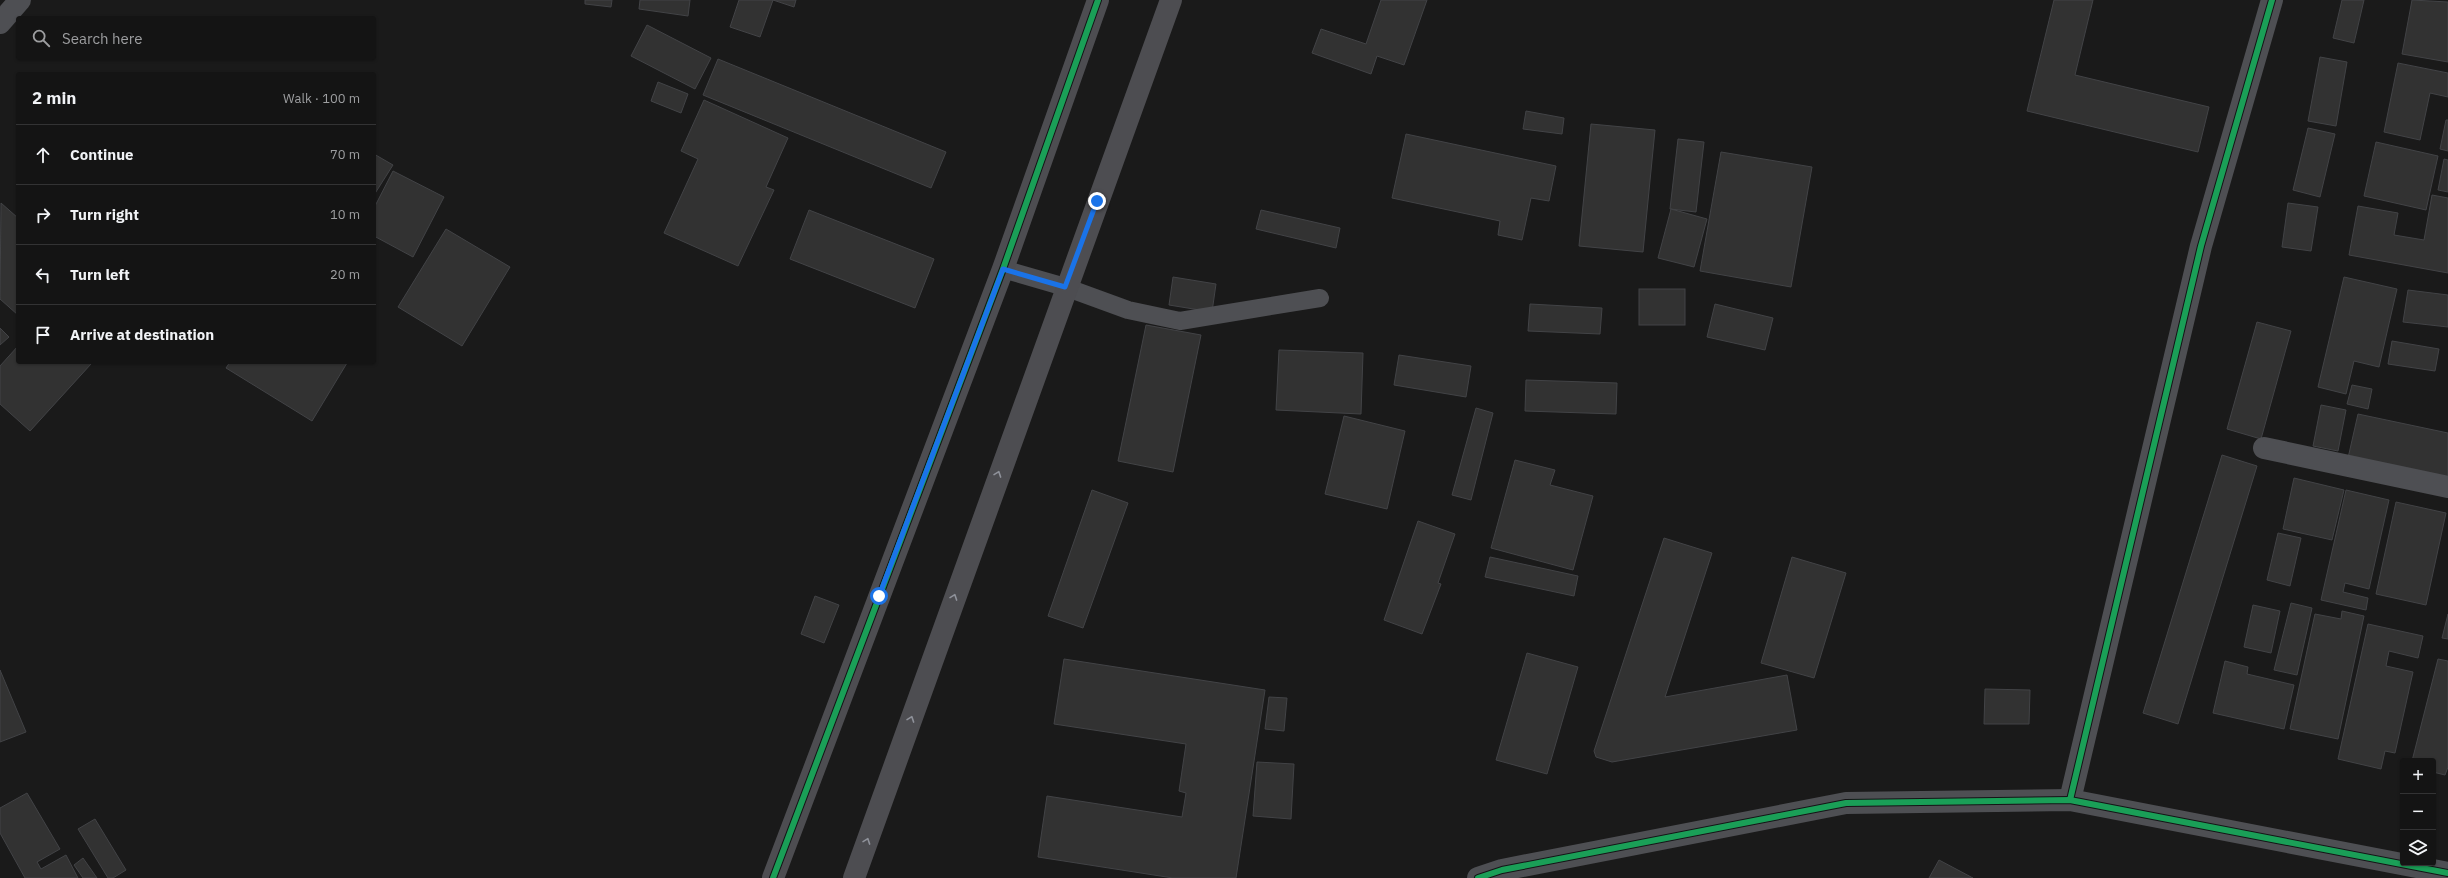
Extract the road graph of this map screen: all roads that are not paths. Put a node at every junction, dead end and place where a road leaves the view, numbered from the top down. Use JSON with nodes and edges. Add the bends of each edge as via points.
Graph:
{"nodes":[{"id":1,"x":20,"y":0,"type":"edge"},
{"id":2,"x":1098,"y":0,"type":"edge"},
{"id":3,"x":1171,"y":0,"type":"edge"},
{"id":4,"x":2272,"y":0,"type":"edge"},
{"id":5,"x":0,"y":23,"type":"edge"},
{"id":6,"x":1003,"y":269,"type":"junction"},
{"id":7,"x":1065,"y":287,"type":"junction"},
{"id":8,"x":1320,"y":298,"type":"dead end"},
{"id":9,"x":2264,"y":448,"type":"dead end"},
{"id":10,"x":2448,"y":487,"type":"edge"},
{"id":11,"x":2070,"y":800,"type":"junction"},
{"id":12,"x":2448,"y":873,"type":"edge"},
{"id":13,"x":773,"y":878,"type":"edge"},
{"id":14,"x":854,"y":878,"type":"edge"},
{"id":15,"x":1478,"y":878,"type":"edge"}],
"edges":[{"from":1,"to":5,"type":"street"},
{"from":2,"to":6,"type":"street"},
{"from":3,"to":7,"type":"street"},
{"from":4,"to":11,"type":"street","via":[[2201,246]]},
{"from":6,"to":7,"type":"lane"},
{"from":6,"to":13,"type":"street"},
{"from":7,"to":8,"type":"lane","via":[[1128,310],[1180,321]]},
{"from":14,"to":7,"type":"street","one_way":true},
{"from":9,"to":10,"type":"street"},
{"from":11,"to":12,"type":"street"},
{"from":11,"to":15,"type":"street","via":[[1846,803],[1510,869]]}]}
